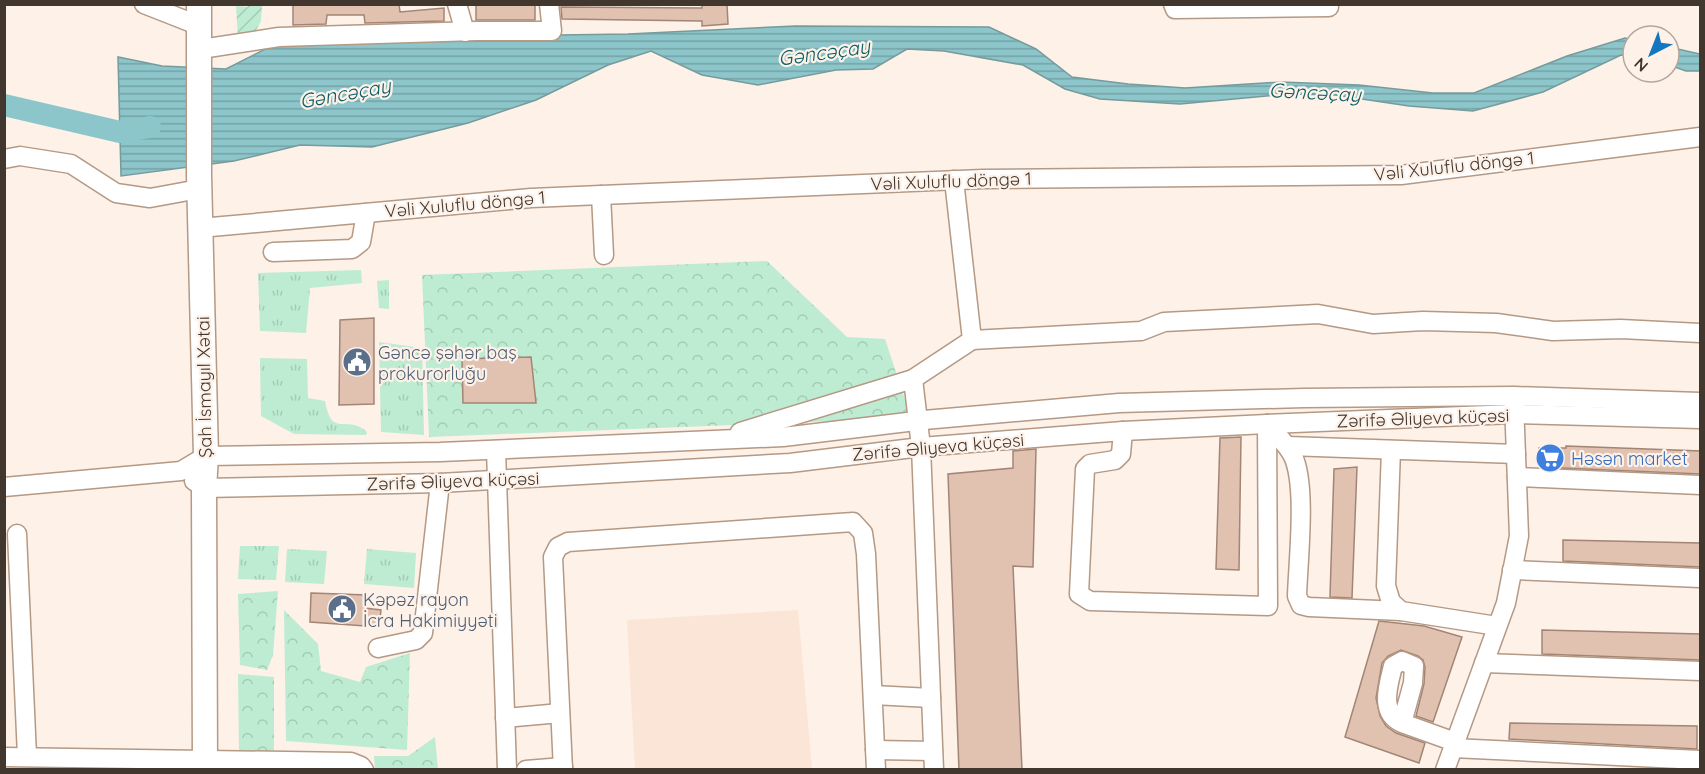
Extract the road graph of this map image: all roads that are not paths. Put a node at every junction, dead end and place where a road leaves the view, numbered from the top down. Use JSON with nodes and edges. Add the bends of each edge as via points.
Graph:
{"nodes":[{"id":1,"x":144,"y":4,"type":"edge"},
{"id":2,"x":457,"y":4,"type":"edge"},
{"id":3,"x":549,"y":4,"type":"edge"},
{"id":4,"x":1173,"y":4,"type":"edge"},
{"id":5,"x":1329,"y":7,"type":"dead end"},
{"id":6,"x":465,"y":32,"type":"junction"},
{"id":7,"x":200,"y":34,"type":"edge"},
{"id":8,"x":1701,"y":136,"type":"edge"},
{"id":9,"x":4,"y":159,"type":"edge"},
{"id":10,"x":954,"y":180,"type":"junction"},
{"id":11,"x":199,"y":182,"type":"junction"},
{"id":12,"x":600,"y":195,"type":"junction"},
{"id":13,"x":366,"y":213,"type":"junction"},
{"id":14,"x":200,"y":228,"type":"junction"},
{"id":15,"x":273,"y":252,"type":"dead end"},
{"id":16,"x":604,"y":255,"type":"dead end"},
{"id":17,"x":1701,"y":333,"type":"edge"},
{"id":18,"x":972,"y":340,"type":"junction"},
{"id":19,"x":913,"y":379,"type":"junction"},
{"id":20,"x":1514,"y":396,"type":"junction"},
{"id":21,"x":1701,"y":402,"type":"edge"},
{"id":22,"x":1514,"y":414,"type":"junction"},
{"id":23,"x":1701,"y":419,"type":"edge"},
{"id":24,"x":917,"y":420,"type":"junction"},
{"id":25,"x":1267,"y":424,"type":"junction"},
{"id":26,"x":1123,"y":431,"type":"junction"},
{"id":27,"x":713,"y":440,"type":"junction"},
{"id":28,"x":1288,"y":446,"type":"junction"},
{"id":29,"x":921,"y":447,"type":"junction"},
{"id":30,"x":496,"y":450,"type":"junction"},
{"id":31,"x":1391,"y":450,"type":"junction"},
{"id":32,"x":1516,"y":454,"type":"junction"},
{"id":33,"x":206,"y":456,"type":"junction"},
{"id":34,"x":181,"y":471,"type":"junction"},
{"id":35,"x":1516,"y":477,"type":"junction"},
{"id":36,"x":498,"y":480,"type":"junction"},
{"id":37,"x":440,"y":483,"type":"junction"},
{"id":38,"x":1701,"y":485,"type":"edge"},
{"id":39,"x":4,"y":487,"type":"edge"},
{"id":40,"x":204,"y":488,"type":"junction"},
{"id":41,"x":17,"y":534,"type":"dead end"},
{"id":42,"x":1512,"y":570,"type":"junction"},
{"id":43,"x":1701,"y":578,"type":"edge"},
{"id":44,"x":1401,"y":611,"type":"junction"},
{"id":45,"x":1497,"y":626,"type":"junction"},
{"id":46,"x":378,"y":648,"type":"dead end"},
{"id":47,"x":1484,"y":663,"type":"junction"},
{"id":48,"x":1701,"y":671,"type":"edge"},
{"id":49,"x":873,"y":695,"type":"junction"},
{"id":50,"x":931,"y":698,"type":"junction"},
{"id":51,"x":560,"y":713,"type":"junction"},
{"id":52,"x":505,"y":718,"type":"junction"},
{"id":53,"x":1402,"y":723,"type":"dead end"},
{"id":54,"x":1454,"y":745,"type":"junction"},
{"id":55,"x":875,"y":750,"type":"junction"},
{"id":56,"x":933,"y":751,"type":"junction"},
{"id":57,"x":4,"y":756,"type":"edge"},
{"id":58,"x":27,"y":756,"type":"junction"},
{"id":59,"x":1701,"y":760,"type":"edge"},
{"id":60,"x":205,"y":764,"type":"edge"},
{"id":61,"x":563,"y":768,"type":"edge"},
{"id":62,"x":364,"y":770,"type":"edge"},
{"id":63,"x":507,"y":770,"type":"edge"},
{"id":64,"x":526,"y":770,"type":"edge"},
{"id":65,"x":876,"y":770,"type":"edge"},
{"id":66,"x":934,"y":770,"type":"edge"},
{"id":67,"x":1445,"y":770,"type":"edge"}],
"edges":[{"from":1,"to":7,"type":"street"},
{"from":2,"to":6,"type":"street"},
{"from":3,"to":6,"type":"street","via":[[552,31]]},
{"from":4,"to":5,"type":"street","via":[[1175,9]]},
{"from":6,"to":7,"type":"street","via":[[279,37]]},
{"from":7,"to":11,"type":"main road","name":"Şah İsmayıl Xətai"},
{"from":8,"to":10,"type":"street","name":"Vəli Xuluflu döngə 1","via":[[1401,175]]},
{"from":9,"to":11,"type":"street","via":[[20,156],[71,164],[116,193],[150,198]]},
{"from":10,"to":12,"type":"street","name":"Vəli Xuluflu döngə 1"},
{"from":10,"to":18,"type":"street"},
{"from":11,"to":14,"type":"main road","name":"Şah İsmayıl Xətai"},
{"from":12,"to":13,"type":"street","name":"Vəli Xuluflu döngə 1"},
{"from":12,"to":16,"type":"street"},
{"from":13,"to":14,"type":"street","name":"Vəli Xuluflu döngə 1"},
{"from":13,"to":15,"type":"street","via":[[361,242],[352,249]]},
{"from":14,"to":33,"type":"main road","name":"Şah İsmayıl Xətai"},
{"from":17,"to":18,"type":"street","via":[[1553,331],[1423,321],[1373,324],[1318,314],[1164,322],[1141,331]]},
{"from":18,"to":19,"type":"street"},
{"from":19,"to":24,"type":"street"},
{"from":19,"to":27,"type":"street"},
{"from":20,"to":21,"type":"street","name":"Zərifə Əliyeva küçəsi"},
{"from":20,"to":22,"type":"street"},
{"from":20,"to":24,"type":"street","name":"Zərifə Əliyeva küçəsi","via":[[1119,403]]},
{"from":22,"to":23,"type":"street","name":"Zərifə Əliyeva küçəsi"},
{"from":22,"to":25,"type":"street","name":"Zərifə Əliyeva küçəsi"},
{"from":22,"to":32,"type":"street"},
{"from":24,"to":27,"type":"street","name":"Zərifə Əliyeva küçəsi","via":[[783,437]]},
{"from":24,"to":29,"type":"street"},
{"from":25,"to":26,"type":"street","name":"Zərifə Əliyeva küçəsi"},
{"from":25,"to":26,"type":"street","via":[[1268,606],[1090,601],[1079,594],[1083,476],[1090,464],[1115,460],[1121,454]]},
{"from":25,"to":28,"type":"street"},
{"from":26,"to":29,"type":"street","name":"Zərifə Əliyeva küçəsi"},
{"from":27,"to":30,"type":"street","name":"Zərifə Əliyeva küçəsi"},
{"from":28,"to":31,"type":"street"},
{"from":28,"to":44,"type":"street","via":[[1301,484],[1297,596],[1301,605]]},
{"from":29,"to":36,"type":"street","name":"Zərifə Əliyeva küçəsi","via":[[790,463]]},
{"from":29,"to":50,"type":"street"},
{"from":30,"to":33,"type":"street","name":"Zərifə Əliyeva küçəsi"},
{"from":30,"to":36,"type":"street"},
{"from":31,"to":32,"type":"street"},
{"from":31,"to":44,"type":"street","via":[[1386,586],[1391,602]]},
{"from":32,"to":35,"type":"street"},
{"from":33,"to":34,"type":"street","name":"Zərifə Əliyeva küçəsi"},
{"from":33,"to":40,"type":"main road","name":"Şah İsmayıl Xətai"},
{"from":34,"to":39,"type":"street","name":"Zərifə Əliyeva küçəsi"},
{"from":34,"to":40,"type":"street"},
{"from":35,"to":38,"type":"street"},
{"from":35,"to":42,"type":"street","via":[[1519,536]]},
{"from":36,"to":37,"type":"street","name":"Zərifə Əliyeva küçəsi"},
{"from":36,"to":52,"type":"street"},
{"from":37,"to":40,"type":"street","name":"Zərifə Əliyeva küçəsi"},
{"from":37,"to":46,"type":"street","via":[[423,633],[416,640]]},
{"from":40,"to":60,"type":"main road","name":"Şah İsmayıl Xətai"},
{"from":41,"to":58,"type":"street"},
{"from":42,"to":43,"type":"street"},
{"from":42,"to":45,"type":"street"},
{"from":44,"to":45,"type":"street"},
{"from":45,"to":47,"type":"street"},
{"from":47,"to":48,"type":"street"},
{"from":47,"to":54,"type":"street"},
{"from":49,"to":50,"type":"street"},
{"from":49,"to":51,"type":"street","via":[[866,555],[862,533],[853,522],[568,542],[558,547],[552,557]]},
{"from":49,"to":55,"type":"street"},
{"from":50,"to":56,"type":"street"},
{"from":51,"to":52,"type":"street"},
{"from":51,"to":61,"type":"street"},
{"from":52,"to":63,"type":"street"},
{"from":53,"to":54,"type":"street"},
{"from":54,"to":59,"type":"street"},
{"from":54,"to":67,"type":"street"},
{"from":55,"to":56,"type":"street"},
{"from":55,"to":65,"type":"street"},
{"from":56,"to":66,"type":"street"},
{"from":57,"to":58,"type":"street"},
{"from":58,"to":60,"type":"street"},
{"from":60,"to":62,"type":"street","via":[[351,762]]},
{"from":61,"to":64,"type":"street"}]}
